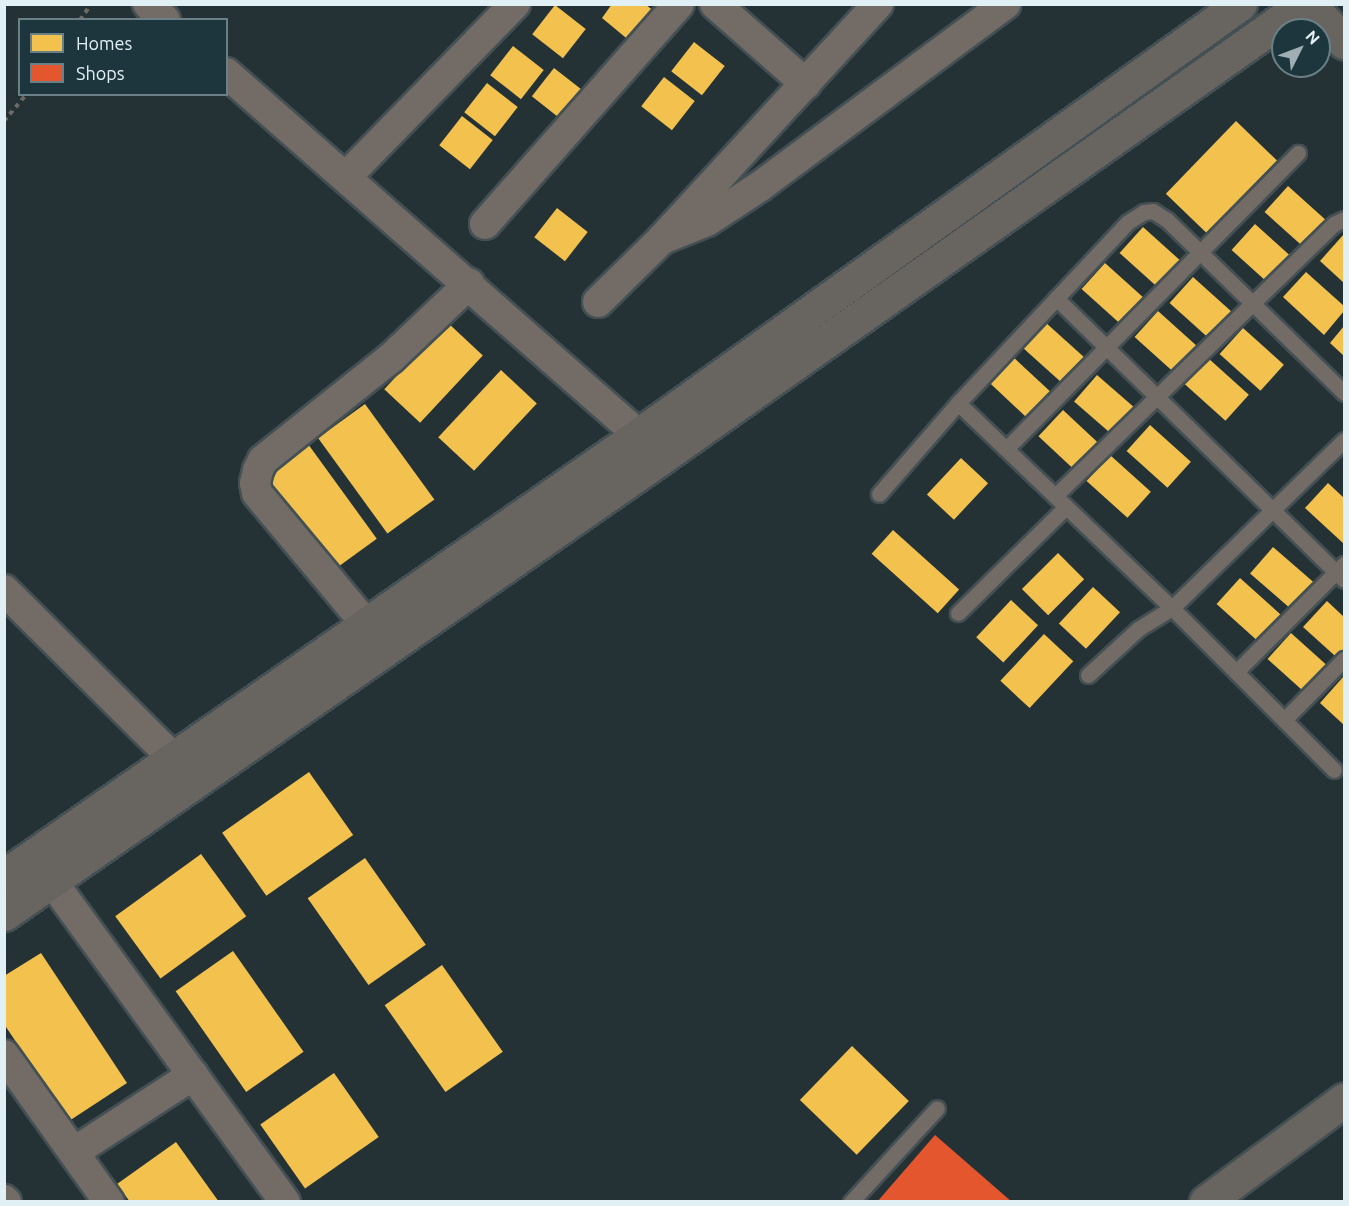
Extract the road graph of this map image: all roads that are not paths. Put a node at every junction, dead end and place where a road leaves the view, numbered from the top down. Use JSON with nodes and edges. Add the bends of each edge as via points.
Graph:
{"nodes":[{"id":1,"x":148,"y":4,"type":"edge"},
{"id":2,"x":515,"y":4,"type":"edge"},
{"id":3,"x":679,"y":4,"type":"edge"},
{"id":4,"x":715,"y":4,"type":"edge"},
{"id":5,"x":878,"y":4,"type":"edge"},
{"id":6,"x":1005,"y":4,"type":"edge"},
{"id":7,"x":1240,"y":4,"type":"edge"},
{"id":8,"x":1304,"y":4,"type":"edge"},
{"id":9,"x":1309,"y":4,"type":"edge"},
{"id":10,"x":163,"y":18,"type":"edge"},
{"id":11,"x":1344,"y":42,"type":"edge"},
{"id":12,"x":228,"y":75,"type":"edge"},
{"id":13,"x":806,"y":84,"type":"junction"},
{"id":14,"x":1298,"y":153,"type":"dead end"},
{"id":15,"x":346,"y":177,"type":"junction"},
{"id":16,"x":1344,"y":219,"type":"edge"},
{"id":17,"x":485,"y":224,"type":"dead end"},
{"id":18,"x":662,"y":239,"type":"junction"},
{"id":19,"x":1200,"y":254,"type":"junction"},
{"id":20,"x":469,"y":284,"type":"junction"},
{"id":21,"x":1056,"y":298,"type":"junction"},
{"id":22,"x":598,"y":303,"type":"dead end"},
{"id":23,"x":1252,"y":303,"type":"junction"},
{"id":24,"x":1107,"y":347,"type":"junction"},
{"id":25,"x":1344,"y":393,"type":"edge"},
{"id":26,"x":1156,"y":395,"type":"junction"},
{"id":27,"x":958,"y":403,"type":"junction"},
{"id":28,"x":1344,"y":440,"type":"edge"},
{"id":29,"x":651,"y":446,"type":"junction"},
{"id":30,"x":1006,"y":449,"type":"junction"},
{"id":31,"x":879,"y":494,"type":"dead end"},
{"id":32,"x":1055,"y":496,"type":"junction"},
{"id":33,"x":1066,"y":507,"type":"junction"},
{"id":34,"x":1274,"y":508,"type":"junction"},
{"id":35,"x":1342,"y":572,"type":"edge"},
{"id":36,"x":4,"y":590,"type":"edge"},
{"id":37,"x":1173,"y":608,"type":"junction"},
{"id":38,"x":958,"y":613,"type":"dead end"},
{"id":39,"x":366,"y":624,"type":"junction"},
{"id":40,"x":1344,"y":659,"type":"edge"},
{"id":41,"x":1236,"y":672,"type":"junction"},
{"id":42,"x":1088,"y":675,"type":"dead end"},
{"id":43,"x":1284,"y":720,"type":"junction"},
{"id":44,"x":174,"y":757,"type":"junction"},
{"id":45,"x":1334,"y":770,"type":"dead end"},
{"id":46,"x":196,"y":782,"type":"junction"},
{"id":47,"x":43,"y":868,"type":"junction"},
{"id":48,"x":4,"y":876,"type":"edge"},
{"id":49,"x":4,"y":914,"type":"edge"},
{"id":50,"x":4,"y":1054,"type":"edge"},
{"id":51,"x":193,"y":1075,"type":"junction"},
{"id":52,"x":14,"y":1089,"type":"edge"},
{"id":53,"x":1344,"y":1100,"type":"edge"},
{"id":54,"x":937,"y":1108,"type":"dead end"},
{"id":55,"x":74,"y":1152,"type":"junction"},
{"id":56,"x":272,"y":1197,"type":"edge"},
{"id":57,"x":109,"y":1202,"type":"edge"},
{"id":58,"x":851,"y":1202,"type":"edge"},
{"id":59,"x":1206,"y":1202,"type":"edge"}],
"edges":[{"from":1,"to":10,"type":"street"},
{"from":2,"to":15,"type":"street"},
{"from":3,"to":17,"type":"street"},
{"from":4,"to":13,"type":"street"},
{"from":5,"to":13,"type":"street"},
{"from":6,"to":18,"type":"street","via":[[759,187],[707,221]]},
{"from":7,"to":29,"type":"street"},
{"from":8,"to":29,"type":"street"},
{"from":9,"to":11,"type":"street"},
{"from":12,"to":15,"type":"street"},
{"from":13,"to":18,"type":"street"},
{"from":14,"to":19,"type":"lane"},
{"from":15,"to":20,"type":"street"},
{"from":16,"to":23,"type":"lane","via":[[1334,224]]},
{"from":18,"to":22,"type":"street"},
{"from":19,"to":21,"type":"lane","via":[[1167,220],[1144,212],[1128,222]]},
{"from":19,"to":23,"type":"lane"},
{"from":19,"to":24,"type":"lane"},
{"from":20,"to":29,"type":"street"},
{"from":20,"to":39,"type":"street","via":[[391,358],[263,460],[258,470],[257,493]]},
{"from":21,"to":24,"type":"lane"},
{"from":21,"to":27,"type":"lane"},
{"from":23,"to":25,"type":"lane"},
{"from":23,"to":26,"type":"lane"},
{"from":24,"to":26,"type":"lane"},
{"from":24,"to":30,"type":"lane"},
{"from":26,"to":32,"type":"lane"},
{"from":26,"to":34,"type":"lane"},
{"from":27,"to":30,"type":"lane"},
{"from":27,"to":31,"type":"lane"},
{"from":28,"to":34,"type":"lane"},
{"from":29,"to":39,"type":"street"},
{"from":29,"to":46,"type":"street"},
{"from":30,"to":32,"type":"lane"},
{"from":32,"to":33,"type":"lane"},
{"from":33,"to":37,"type":"lane"},
{"from":33,"to":38,"type":"lane"},
{"from":34,"to":35,"type":"lane"},
{"from":34,"to":37,"type":"lane"},
{"from":35,"to":41,"type":"lane"},
{"from":36,"to":44,"type":"street"},
{"from":37,"to":41,"type":"lane"},
{"from":37,"to":42,"type":"lane","via":[[1138,629]]},
{"from":39,"to":44,"type":"street"},
{"from":40,"to":43,"type":"lane"},
{"from":41,"to":43,"type":"lane"},
{"from":43,"to":45,"type":"lane"},
{"from":44,"to":46,"type":"street"},
{"from":44,"to":47,"type":"street"},
{"from":46,"to":47,"type":"street"},
{"from":47,"to":48,"type":"street"},
{"from":47,"to":49,"type":"street"},
{"from":47,"to":51,"type":"street"},
{"from":50,"to":52,"type":"street"},
{"from":51,"to":55,"type":"street"},
{"from":51,"to":56,"type":"street"},
{"from":52,"to":55,"type":"street"},
{"from":53,"to":59,"type":"street"},
{"from":54,"to":58,"type":"lane"},
{"from":55,"to":57,"type":"street"}]}
